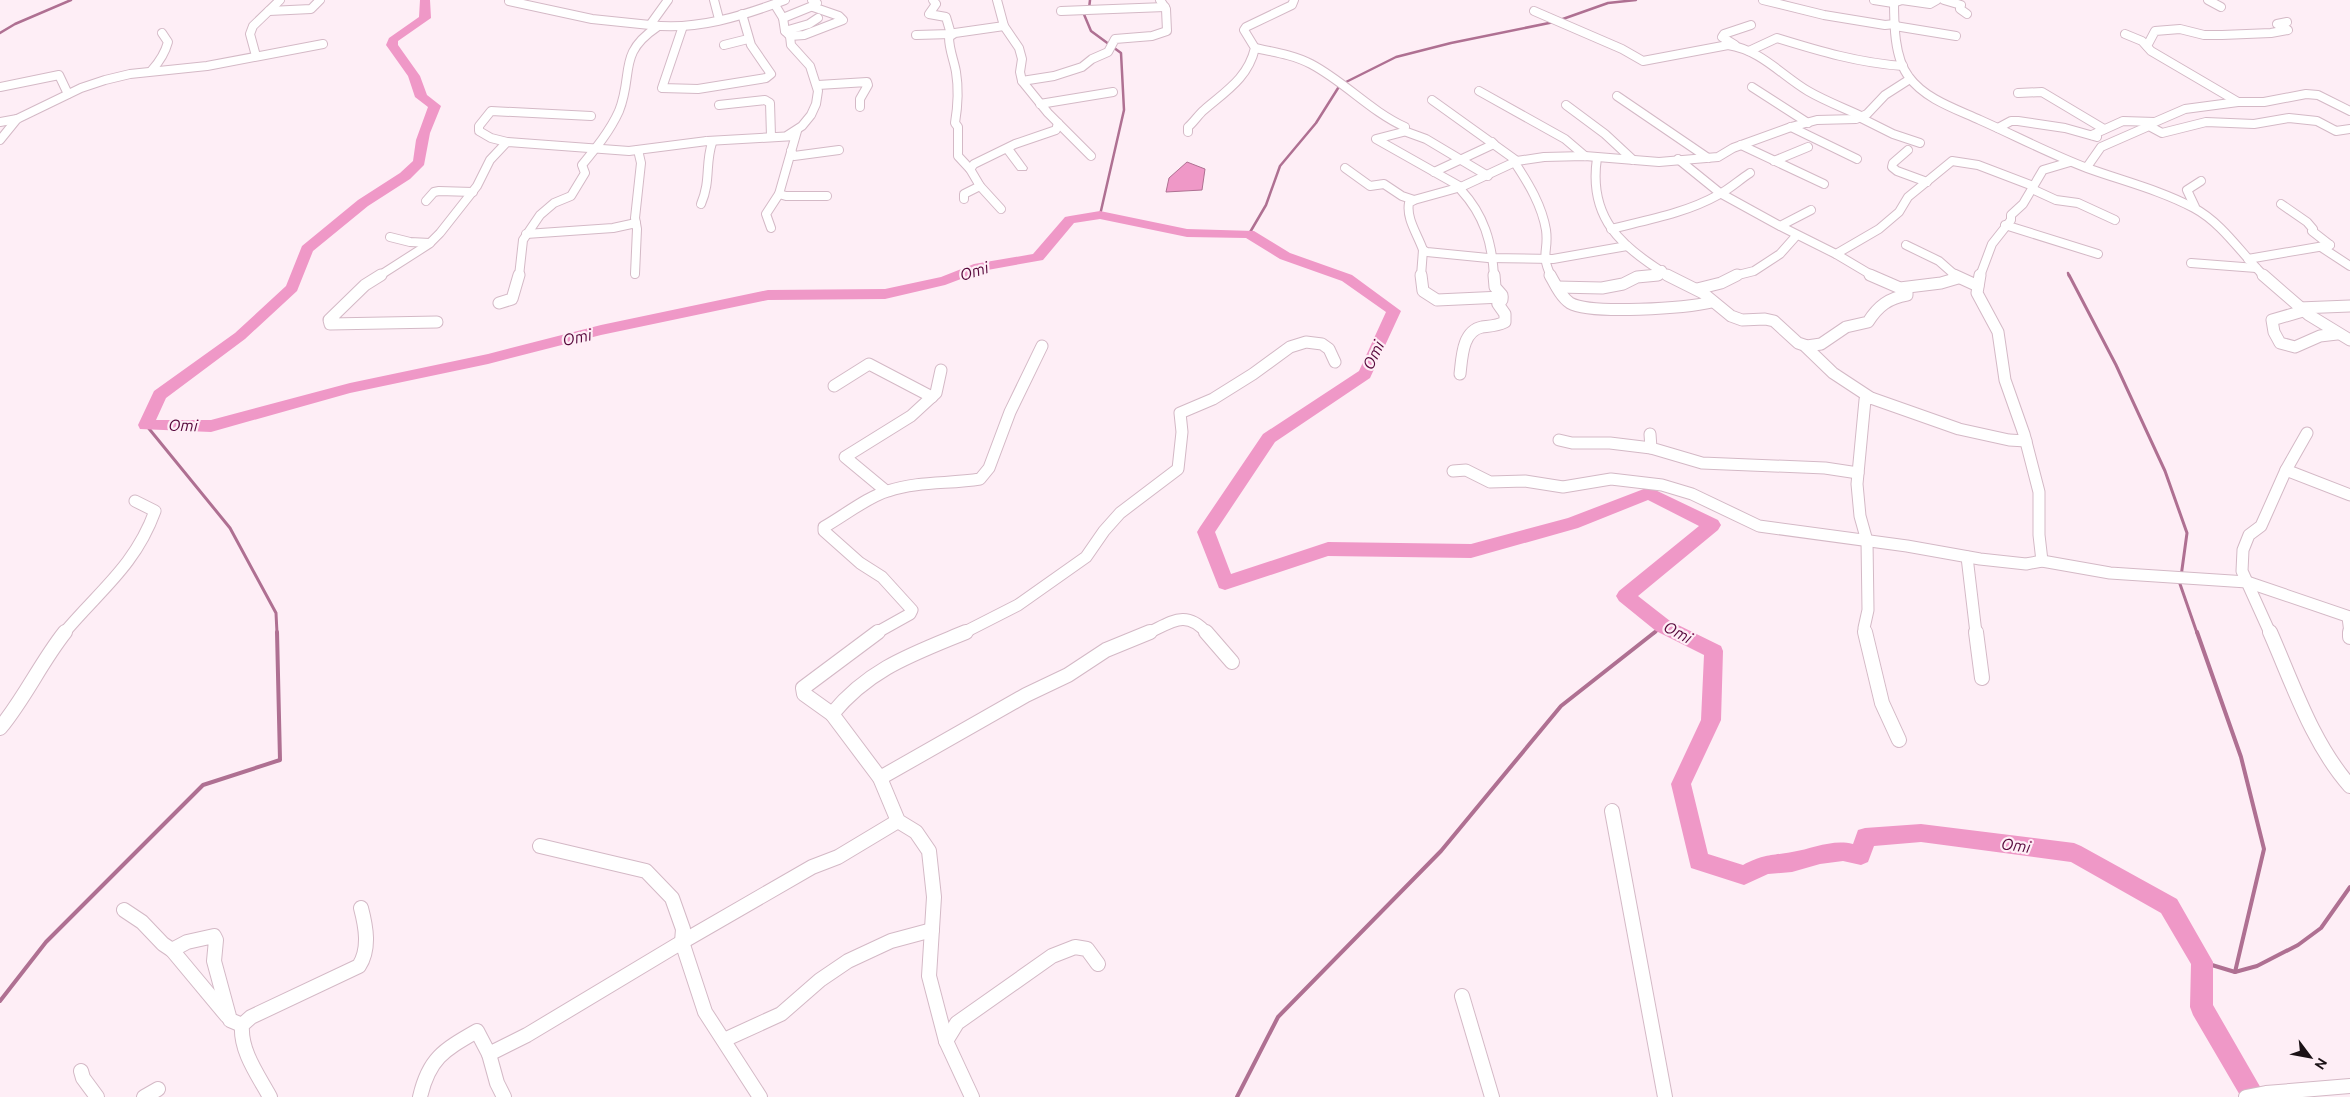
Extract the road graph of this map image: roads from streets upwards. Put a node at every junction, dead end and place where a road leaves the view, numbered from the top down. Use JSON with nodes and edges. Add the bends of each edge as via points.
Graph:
{"nodes":[{"id":1,"x":280,"y":0,"type":"edge"},
{"id":2,"x":320,"y":0,"type":"edge"},
{"id":3,"x":668,"y":0,"type":"edge"},
{"id":4,"x":714,"y":0,"type":"edge"},
{"id":5,"x":785,"y":0,"type":"edge"},
{"id":6,"x":933,"y":0,"type":"edge"},
{"id":7,"x":997,"y":0,"type":"edge"},
{"id":8,"x":1294,"y":0,"type":"edge"},
{"id":9,"x":1763,"y":0,"type":"edge"},
{"id":10,"x":1874,"y":0,"type":"edge"},
{"id":11,"x":1937,"y":0,"type":"edge"},
{"id":12,"x":1944,"y":0,"type":"edge"},
{"id":13,"x":2208,"y":0,"type":"edge"},
{"id":14,"x":509,"y":1,"type":"edge"},
{"id":15,"x":814,"y":2,"type":"edge"},
{"id":16,"x":1894,"y":2,"type":"edge"},
{"id":17,"x":1162,"y":3,"type":"edge"},
{"id":18,"x":775,"y":5,"type":"junction"},
{"id":19,"x":2221,"y":7,"type":"dead end"},
{"id":20,"x":269,"y":11,"type":"junction"},
{"id":21,"x":1061,"y":11,"type":"dead end"},
{"id":22,"x":1534,"y":11,"type":"dead end"},
{"id":23,"x":742,"y":14,"type":"junction"},
{"id":24,"x":1967,"y":14,"type":"dead end"},
{"id":25,"x":783,"y":18,"type":"junction"},
{"id":26,"x":818,"y":18,"type":"dead end"},
{"id":27,"x":719,"y":19,"type":"junction"},
{"id":28,"x":2287,"y":22,"type":"dead end"},
{"id":29,"x":809,"y":24,"type":"junction"},
{"id":30,"x":1751,"y":25,"type":"dead end"},
{"id":31,"x":1895,"y":25,"type":"junction"},
{"id":32,"x":653,"y":26,"type":"junction"},
{"id":33,"x":683,"y":26,"type":"junction"},
{"id":34,"x":1004,"y":26,"type":"junction"},
{"id":35,"x":820,"y":29,"type":"junction"},
{"id":36,"x":162,"y":33,"type":"dead end"},
{"id":37,"x":787,"y":33,"type":"junction"},
{"id":38,"x":916,"y":34,"type":"dead end"},
{"id":39,"x":950,"y":34,"type":"junction"},
{"id":40,"x":2125,"y":34,"type":"dead end"},
{"id":41,"x":1956,"y":36,"type":"dead end"},
{"id":42,"x":748,"y":39,"type":"junction"},
{"id":43,"x":323,"y":44,"type":"dead end"},
{"id":44,"x":724,"y":45,"type":"dead end"},
{"id":45,"x":1736,"y":45,"type":"junction"},
{"id":46,"x":2147,"y":46,"type":"junction"},
{"id":47,"x":1255,"y":48,"type":"junction"},
{"id":48,"x":1749,"y":51,"type":"junction"},
{"id":49,"x":256,"y":56,"type":"junction"},
{"id":50,"x":1903,"y":66,"type":"junction"},
{"id":51,"x":152,"y":70,"type":"junction"},
{"id":52,"x":1910,"y":79,"type":"junction"},
{"id":53,"x":1022,"y":81,"type":"junction"},
{"id":54,"x":818,"y":85,"type":"junction"},
{"id":55,"x":0,"y":86,"type":"edge"},
{"id":56,"x":1752,"y":87,"type":"dead end"},
{"id":57,"x":1479,"y":91,"type":"dead end"},
{"id":58,"x":1114,"y":92,"type":"dead end"},
{"id":59,"x":2018,"y":93,"type":"dead end"},
{"id":60,"x":68,"y":94,"type":"junction"},
{"id":61,"x":1617,"y":96,"type":"dead end"},
{"id":62,"x":1432,"y":100,"type":"dead end"},
{"id":63,"x":2238,"y":102,"type":"junction"},
{"id":64,"x":1040,"y":104,"type":"junction"},
{"id":65,"x":1566,"y":105,"type":"dead end"},
{"id":66,"x":719,"y":106,"type":"dead end"},
{"id":67,"x":860,"y":107,"type":"dead end"},
{"id":68,"x":2350,"y":111,"type":"edge"},
{"id":69,"x":591,"y":116,"type":"dead end"},
{"id":70,"x":1860,"y":117,"type":"junction"},
{"id":71,"x":17,"y":119,"type":"junction"},
{"id":72,"x":0,"y":122,"type":"edge"},
{"id":73,"x":1058,"y":123,"type":"junction"},
{"id":74,"x":1808,"y":123,"type":"junction"},
{"id":75,"x":1791,"y":127,"type":"junction"},
{"id":76,"x":1998,"y":128,"type":"junction"},
{"id":77,"x":2104,"y":129,"type":"junction"},
{"id":78,"x":2350,"y":130,"type":"edge"},
{"id":79,"x":1404,"y":131,"type":"junction"},
{"id":80,"x":1188,"y":132,"type":"dead end"},
{"id":81,"x":793,"y":134,"type":"junction"},
{"id":82,"x":2092,"y":135,"type":"junction"},
{"id":83,"x":771,"y":136,"type":"junction"},
{"id":84,"x":0,"y":140,"type":"edge"},
{"id":85,"x":707,"y":141,"type":"junction"},
{"id":86,"x":507,"y":142,"type":"junction"},
{"id":87,"x":1492,"y":142,"type":"junction"},
{"id":88,"x":1920,"y":143,"type":"dead end"},
{"id":89,"x":2106,"y":144,"type":"junction"},
{"id":90,"x":1741,"y":145,"type":"junction"},
{"id":91,"x":1808,"y":147,"type":"dead end"},
{"id":92,"x":596,"y":148,"type":"junction"},
{"id":93,"x":1007,"y":148,"type":"junction"},
{"id":94,"x":638,"y":150,"type":"junction"},
{"id":95,"x":839,"y":150,"type":"dead end"},
{"id":96,"x":1908,"y":150,"type":"dead end"},
{"id":97,"x":791,"y":151,"type":"junction"},
{"id":98,"x":2098,"y":153,"type":"junction"},
{"id":99,"x":1091,"y":156,"type":"dead end"},
{"id":100,"x":1584,"y":156,"type":"junction"},
{"id":101,"x":1597,"y":158,"type":"junction"},
{"id":102,"x":1708,"y":158,"type":"junction"},
{"id":103,"x":1678,"y":159,"type":"junction"},
{"id":104,"x":1857,"y":159,"type":"dead end"},
{"id":105,"x":1633,"y":160,"type":"junction"},
{"id":106,"x":1459,"y":161,"type":"junction"},
{"id":107,"x":1774,"y":161,"type":"junction"},
{"id":108,"x":2069,"y":161,"type":"junction"},
{"id":109,"x":1516,"y":162,"type":"junction"},
{"id":110,"x":2086,"y":167,"type":"junction"},
{"id":111,"x":1022,"y":168,"type":"dead end"},
{"id":112,"x":1346,"y":168,"type":"dead end"},
{"id":113,"x":970,"y":169,"type":"junction"},
{"id":114,"x":1434,"y":172,"type":"junction"},
{"id":115,"x":1750,"y":173,"type":"dead end"},
{"id":116,"x":1488,"y":176,"type":"junction"},
{"id":117,"x":2201,"y":181,"type":"dead end"},
{"id":118,"x":1927,"y":182,"type":"junction"},
{"id":119,"x":1824,"y":184,"type":"dead end"},
{"id":120,"x":980,"y":186,"type":"junction"},
{"id":121,"x":1461,"y":187,"type":"junction"},
{"id":122,"x":2032,"y":187,"type":"junction"},
{"id":123,"x":473,"y":192,"type":"junction"},
{"id":124,"x":1720,"y":193,"type":"junction"},
{"id":125,"x":779,"y":194,"type":"junction"},
{"id":126,"x":827,"y":196,"type":"dead end"},
{"id":127,"x":964,"y":199,"type":"dead end"},
{"id":128,"x":1414,"y":200,"type":"junction"},
{"id":129,"x":426,"y":201,"type":"dead end"},
{"id":130,"x":701,"y":204,"type":"dead end"},
{"id":131,"x":2281,"y":204,"type":"dead end"},
{"id":132,"x":2195,"y":207,"type":"junction"},
{"id":133,"x":1001,"y":210,"type":"dead end"},
{"id":134,"x":1811,"y":210,"type":"dead end"},
{"id":135,"x":2115,"y":220,"type":"dead end"},
{"id":136,"x":636,"y":223,"type":"junction"},
{"id":137,"x":2005,"y":225,"type":"junction"},
{"id":138,"x":1782,"y":227,"type":"junction"},
{"id":139,"x":771,"y":228,"type":"dead end"},
{"id":140,"x":1611,"y":229,"type":"junction"},
{"id":141,"x":526,"y":234,"type":"junction"},
{"id":142,"x":1796,"y":236,"type":"junction"},
{"id":143,"x":390,"y":237,"type":"dead end"},
{"id":144,"x":430,"y":243,"type":"junction"},
{"id":145,"x":1906,"y":245,"type":"dead end"},
{"id":146,"x":1627,"y":246,"type":"junction"},
{"id":147,"x":2322,"y":247,"type":"junction"},
{"id":148,"x":2239,"y":249,"type":"junction"},
{"id":149,"x":1422,"y":250,"type":"junction"},
{"id":150,"x":1836,"y":254,"type":"junction"},
{"id":151,"x":2098,"y":254,"type":"dead end"},
{"id":152,"x":2270,"y":256,"type":"junction"},
{"id":153,"x":1493,"y":258,"type":"junction"},
{"id":154,"x":1544,"y":258,"type":"junction"},
{"id":155,"x":2248,"y":259,"type":"junction"},
{"id":156,"x":2191,"y":262,"type":"dead end"},
{"id":157,"x":2350,"y":266,"type":"edge"},
{"id":158,"x":2256,"y":268,"type":"junction"},
{"id":159,"x":1662,"y":270,"type":"junction"},
{"id":160,"x":635,"y":274,"type":"dead end"},
{"id":161,"x":1958,"y":278,"type":"junction"},
{"id":162,"x":1978,"y":286,"type":"junction"},
{"id":163,"x":1558,"y":288,"type":"junction"},
{"id":164,"x":1698,"y":289,"type":"junction"},
{"id":165,"x":1907,"y":289,"type":"junction"},
{"id":166,"x":1502,"y":297,"type":"junction"},
{"id":167,"x":1712,"y":302,"type":"junction"},
{"id":168,"x":500,"y":303,"type":"dead end"},
{"id":169,"x":2350,"y":306,"type":"edge"},
{"id":170,"x":2301,"y":310,"type":"junction"},
{"id":171,"x":437,"y":322,"type":"dead end"},
{"id":172,"x":2337,"y":334,"type":"junction"},
{"id":173,"x":2350,"y":340,"type":"edge"},
{"id":174,"x":1042,"y":346,"type":"dead end"},
{"id":175,"x":1805,"y":346,"type":"junction"},
{"id":176,"x":1335,"y":362,"type":"dead end"},
{"id":177,"x":942,"y":370,"type":"dead end"},
{"id":178,"x":1460,"y":374,"type":"dead end"},
{"id":179,"x":834,"y":386,"type":"dead end"},
{"id":180,"x":932,"y":397,"type":"junction"},
{"id":181,"x":1870,"y":398,"type":"junction"},
{"id":182,"x":2307,"y":433,"type":"dead end"},
{"id":183,"x":1650,"y":434,"type":"dead end"},
{"id":184,"x":1559,"y":440,"type":"dead end"},
{"id":185,"x":2026,"y":441,"type":"junction"},
{"id":186,"x":1651,"y":448,"type":"junction"},
{"id":187,"x":2286,"y":470,"type":"junction"},
{"id":188,"x":1453,"y":471,"type":"dead end"},
{"id":189,"x":1858,"y":473,"type":"junction"},
{"id":190,"x":886,"y":491,"type":"junction"},
{"id":191,"x":2350,"y":495,"type":"edge"},
{"id":192,"x":136,"y":501,"type":"dead end"},
{"id":193,"x":1867,"y":541,"type":"junction"},
{"id":194,"x":1967,"y":557,"type":"junction"},
{"id":195,"x":2042,"y":561,"type":"junction"},
{"id":196,"x":2247,"y":582,"type":"junction"},
{"id":197,"x":2349,"y":617,"type":"edge"},
{"id":198,"x":2350,"y":637,"type":"edge"},
{"id":199,"x":1232,"y":662,"type":"dead end"},
{"id":200,"x":1982,"y":678,"type":"dead end"},
{"id":201,"x":832,"y":714,"type":"junction"},
{"id":202,"x":0,"y":728,"type":"edge"},
{"id":203,"x":1899,"y":740,"type":"dead end"},
{"id":204,"x":880,"y":778,"type":"junction"},
{"id":205,"x":2350,"y":786,"type":"edge"},
{"id":206,"x":1612,"y":811,"type":"dead end"},
{"id":207,"x":898,"y":821,"type":"junction"},
{"id":208,"x":540,"y":846,"type":"dead end"},
{"id":209,"x":361,"y":908,"type":"dead end"},
{"id":210,"x":124,"y":910,"type":"dead end"},
{"id":211,"x":932,"y":930,"type":"junction"},
{"id":212,"x":682,"y":942,"type":"junction"},
{"id":213,"x":172,"y":950,"type":"junction"},
{"id":214,"x":1098,"y":964,"type":"dead end"},
{"id":215,"x":1462,"y":996,"type":"dead end"},
{"id":216,"x":236,"y":1023,"type":"junction"},
{"id":217,"x":724,"y":1040,"type":"junction"},
{"id":218,"x":946,"y":1041,"type":"junction"},
{"id":219,"x":488,"y":1054,"type":"junction"},
{"id":220,"x":81,"y":1070,"type":"dead end"},
{"id":221,"x":2350,"y":1086,"type":"edge"},
{"id":222,"x":158,"y":1089,"type":"dead end"},
{"id":223,"x":97,"y":1097,"type":"edge"},
{"id":224,"x":144,"y":1097,"type":"edge"},
{"id":225,"x":270,"y":1097,"type":"edge"},
{"id":226,"x":420,"y":1097,"type":"edge"},
{"id":227,"x":504,"y":1097,"type":"edge"},
{"id":228,"x":760,"y":1097,"type":"edge"},
{"id":229,"x":972,"y":1097,"type":"edge"},
{"id":230,"x":1492,"y":1097,"type":"edge"},
{"id":231,"x":1665,"y":1097,"type":"edge"},
{"id":232,"x":2246,"y":1097,"type":"edge"}],
"edges":[{"from":1,"to":20,"type":"street"},
{"from":2,"to":20,"type":"street","via":[[311,9]]},
{"from":3,"to":32,"type":"street"},
{"from":4,"to":27,"type":"street"},
{"from":5,"to":18,"type":"street"},
{"from":6,"to":39,"type":"street","via":[[936,4],[929,14],[946,17]]},
{"from":7,"to":34,"type":"street"},
{"from":8,"to":47,"type":"street","via":[[1292,5],[1246,27],[1246,35]]},
{"from":9,"to":31,"type":"street","via":[[1824,15]]},
{"from":10,"to":16,"type":"street"},
{"from":11,"to":16,"type":"street","via":[[1930,4]]},
{"from":12,"to":24,"type":"street","via":[[1961,5],[1960,9]]},
{"from":13,"to":19,"type":"street"},
{"from":14,"to":32,"type":"street","via":[[523,1],[578,16]]},
{"from":15,"to":25,"type":"street"},
{"from":15,"to":35,"type":"street","via":[[813,7],[843,19]]},
{"from":16,"to":31,"type":"street"},
{"from":17,"to":21,"type":"street"},
{"from":17,"to":53,"type":"street","via":[[1167,31],[1152,36],[1115,39],[1108,52],[1082,67]]},
{"from":18,"to":23,"type":"street"},
{"from":18,"to":25,"type":"street"},
{"from":20,"to":49,"type":"street","via":[[253,26],[250,34]]},
{"from":22,"to":45,"type":"street","via":[[1643,61]]},
{"from":23,"to":27,"type":"street"},
{"from":23,"to":42,"type":"street"},
{"from":25,"to":37,"type":"street"},
{"from":26,"to":29,"type":"street"},
{"from":27,"to":33,"type":"street"},
{"from":28,"to":46,"type":"street","via":[[2278,24],[2288,30],[2271,33],[2207,35],[2180,29],[2155,31]]},
{"from":29,"to":35,"type":"street"},
{"from":29,"to":37,"type":"street"},
{"from":30,"to":45,"type":"street","via":[[1724,34],[1722,37]]},
{"from":31,"to":41,"type":"street"},
{"from":31,"to":50,"type":"street"},
{"from":32,"to":33,"type":"street"},
{"from":32,"to":92,"type":"street","via":[[634,46],[619,110]]},
{"from":33,"to":42,"type":"street","via":[[662,88],[665,90],[698,89],[766,78],[771,74]]},
{"from":34,"to":39,"type":"street"},
{"from":34,"to":53,"type":"street","via":[[1019,48]]},
{"from":35,"to":37,"type":"street","via":[[804,35]]},
{"from":36,"to":51,"type":"street","via":[[167,46]]},
{"from":37,"to":54,"type":"street","via":[[791,45],[802,53]]},
{"from":38,"to":39,"type":"street"},
{"from":39,"to":113,"type":"street","via":[[949,48],[959,98],[955,123],[958,127],[958,156]]},
{"from":40,"to":46,"type":"street"},
{"from":42,"to":44,"type":"street"},
{"from":43,"to":49,"type":"street"},
{"from":45,"to":48,"type":"street"},
{"from":46,"to":63,"type":"street"},
{"from":47,"to":79,"type":"street","via":[[1282,53],[1318,68],[1394,122],[1405,126]]},
{"from":47,"to":80,"type":"street","via":[[1254,60],[1246,74],[1200,114],[1188,127]]},
{"from":48,"to":50,"type":"street","via":[[1777,38],[1837,56]]},
{"from":48,"to":70,"type":"street","via":[[1786,78]]},
{"from":49,"to":51,"type":"street","via":[[207,66]]},
{"from":50,"to":52,"type":"street"},
{"from":51,"to":60,"type":"street","via":[[106,80]]},
{"from":52,"to":70,"type":"street"},
{"from":52,"to":76,"type":"street","via":[[1936,99]]},
{"from":53,"to":64,"type":"street"},
{"from":54,"to":67,"type":"street","via":[[867,82]]},
{"from":54,"to":81,"type":"street","via":[[819,97],[815,108]]},
{"from":55,"to":60,"type":"street","via":[[60,75]]},
{"from":56,"to":74,"type":"street"},
{"from":57,"to":100,"type":"street","via":[[1565,139]]},
{"from":58,"to":64,"type":"street"},
{"from":59,"to":77,"type":"street","via":[[2042,92]]},
{"from":60,"to":71,"type":"street"},
{"from":61,"to":102,"type":"street"},
{"from":62,"to":87,"type":"street"},
{"from":63,"to":68,"type":"street","via":[[2264,102],[2306,94],[2318,95]]},
{"from":63,"to":77,"type":"street","via":[[2185,109],[2155,122],[2123,121]]},
{"from":64,"to":73,"type":"street"},
{"from":65,"to":105,"type":"street"},
{"from":66,"to":83,"type":"street","via":[[766,100],[770,103]]},
{"from":69,"to":86,"type":"street","via":[[491,111],[479,126],[479,131]]},
{"from":70,"to":74,"type":"street"},
{"from":70,"to":88,"type":"street","via":[[1879,128]]},
{"from":71,"to":72,"type":"street"},
{"from":71,"to":84,"type":"street"},
{"from":73,"to":93,"type":"street","via":[[1056,130]]},
{"from":73,"to":99,"type":"street"},
{"from":74,"to":75,"type":"street"},
{"from":75,"to":90,"type":"street"},
{"from":75,"to":104,"type":"street"},
{"from":76,"to":82,"type":"street","via":[[2018,121]]},
{"from":76,"to":108,"type":"street"},
{"from":77,"to":82,"type":"street"},
{"from":78,"to":89,"type":"street","via":[[2336,131],[2317,121],[2288,118],[2254,124],[2206,122],[2162,133],[2149,126]]},
{"from":79,"to":106,"type":"street","via":[[1412,132]]},
{"from":79,"to":114,"type":"street","via":[[1376,139]]},
{"from":81,"to":83,"type":"street"},
{"from":81,"to":97,"type":"street"},
{"from":82,"to":89,"type":"street"},
{"from":83,"to":85,"type":"street"},
{"from":85,"to":94,"type":"street"},
{"from":85,"to":130,"type":"street","via":[[712,143],[707,161],[707,190]]},
{"from":86,"to":92,"type":"street"},
{"from":86,"to":123,"type":"street","via":[[490,160]]},
{"from":87,"to":106,"type":"street","via":[[1494,144]]},
{"from":87,"to":109,"type":"street"},
{"from":89,"to":98,"type":"street"},
{"from":90,"to":102,"type":"street"},
{"from":90,"to":107,"type":"street"},
{"from":91,"to":107,"type":"street"},
{"from":92,"to":94,"type":"street"},
{"from":92,"to":141,"type":"street","via":[[582,165],[585,173],[571,196],[554,202]]},
{"from":93,"to":111,"type":"street"},
{"from":93,"to":113,"type":"street"},
{"from":94,"to":136,"type":"street","via":[[641,163]]},
{"from":95,"to":97,"type":"street","via":[[814,156],[794,156]]},
{"from":96,"to":118,"type":"street","via":[[1892,167]]},
{"from":97,"to":125,"type":"street"},
{"from":98,"to":108,"type":"street"},
{"from":98,"to":110,"type":"street"},
{"from":100,"to":101,"type":"street"},
{"from":100,"to":109,"type":"street","via":[[1544,157]]},
{"from":101,"to":105,"type":"street"},
{"from":101,"to":140,"type":"street","via":[[1595,194],[1600,213]]},
{"from":102,"to":103,"type":"street"},
{"from":103,"to":105,"type":"street","via":[[1659,162]]},
{"from":103,"to":124,"type":"street"},
{"from":106,"to":114,"type":"street"},
{"from":106,"to":116,"type":"street"},
{"from":107,"to":119,"type":"street"},
{"from":108,"to":110,"type":"street"},
{"from":108,"to":122,"type":"street","via":[[2043,170]]},
{"from":109,"to":116,"type":"street"},
{"from":109,"to":154,"type":"street","via":[[1546,225]]},
{"from":110,"to":132,"type":"street"},
{"from":112,"to":128,"type":"street","via":[[1370,186],[1384,184]]},
{"from":113,"to":120,"type":"street"},
{"from":114,"to":121,"type":"street"},
{"from":115,"to":124,"type":"street"},
{"from":116,"to":121,"type":"street"},
{"from":117,"to":132,"type":"street","via":[[2187,190]]},
{"from":118,"to":122,"type":"street","via":[[1947,164],[1958,161],[1978,165]]},
{"from":118,"to":150,"type":"street","via":[[1908,197],[1899,212],[1879,229]]},
{"from":120,"to":127,"type":"street","via":[[964,194]]},
{"from":120,"to":133,"type":"street"},
{"from":121,"to":128,"type":"street"},
{"from":121,"to":153,"type":"street","via":[[1486,226]]},
{"from":122,"to":135,"type":"street","via":[[2056,200],[2078,203]]},
{"from":122,"to":137,"type":"street"},
{"from":123,"to":129,"type":"street","via":[[438,191]]},
{"from":123,"to":144,"type":"street"},
{"from":124,"to":138,"type":"street"},
{"from":124,"to":140,"type":"street","via":[[1663,217]]},
{"from":125,"to":126,"type":"street"},
{"from":125,"to":139,"type":"street","via":[[766,214]]},
{"from":128,"to":149,"type":"street","via":[[1409,203],[1408,217],[1419,235]]},
{"from":131,"to":147,"type":"street","via":[[2307,222],[2312,231],[2330,245]]},
{"from":132,"to":148,"type":"street","via":[[2211,218]]},
{"from":134,"to":138,"type":"street"},
{"from":136,"to":141,"type":"street","via":[[613,228]]},
{"from":136,"to":160,"type":"street"},
{"from":137,"to":151,"type":"street"},
{"from":137,"to":162,"type":"street","via":[[1987,254]]},
{"from":138,"to":142,"type":"street"},
{"from":140,"to":146,"type":"street"},
{"from":141,"to":168,"type":"street","via":[[514,295]]},
{"from":142,"to":150,"type":"street"},
{"from":142,"to":164,"type":"street","via":[[1780,254],[1754,271]]},
{"from":143,"to":144,"type":"street"},
{"from":144,"to":171,"type":"street","via":[[365,285],[329,320],[330,324],[343,325]]},
{"from":145,"to":161,"type":"street","via":[[1939,261]]},
{"from":146,"to":154,"type":"street"},
{"from":146,"to":159,"type":"street"},
{"from":147,"to":152,"type":"street"},
{"from":147,"to":157,"type":"street"},
{"from":148,"to":152,"type":"street"},
{"from":148,"to":155,"type":"street"},
{"from":149,"to":153,"type":"street"},
{"from":149,"to":166,"type":"street","via":[[1421,287],[1426,297],[1437,300]]},
{"from":150,"to":165,"type":"street","via":[[1881,280]]},
{"from":152,"to":155,"type":"street"},
{"from":153,"to":154,"type":"street"},
{"from":153,"to":166,"type":"street","via":[[1495,287]]},
{"from":154,"to":163,"type":"street"},
{"from":155,"to":158,"type":"street"},
{"from":156,"to":158,"type":"street"},
{"from":158,"to":170,"type":"street"},
{"from":159,"to":163,"type":"street","via":[[1658,275],[1637,277],[1602,288]]},
{"from":159,"to":164,"type":"street","via":[[1682,284]]},
{"from":161,"to":162,"type":"street"},
{"from":161,"to":165,"type":"street"},
{"from":162,"to":185,"type":"street","via":[[1977,293],[1998,332],[2005,380]]},
{"from":163,"to":167,"type":"street","via":[[1571,304],[1593,308],[1666,309]]},
{"from":164,"to":167,"type":"street"},
{"from":165,"to":175,"type":"street","via":[[1907,295],[1891,298],[1872,314],[1868,322],[1846,328],[1819,346]]},
{"from":166,"to":178,"type":"street","via":[[1498,304],[1505,314],[1505,322],[1493,328],[1475,329],[1462,354]]},
{"from":167,"to":175,"type":"street","via":[[1743,322],[1766,318],[1775,322]]},
{"from":169,"to":170,"type":"street"},
{"from":170,"to":172,"type":"street"},
{"from":170,"to":172,"type":"street","via":[[2272,320],[2280,343],[2295,347],[2320,336]]},
{"from":172,"to":173,"type":"street"},
{"from":174,"to":190,"type":"street","via":[[1010,412],[989,468],[980,479],[920,483]]},
{"from":175,"to":181,"type":"street","via":[[1833,372]]},
{"from":176,"to":201,"type":"street","via":[[1329,349],[1322,344],[1306,342],[1290,347],[1213,399],[1180,413],[1182,432],[1178,469],[1145,491],[1103,532],[1086,557],[995,618],[926,647],[881,671],[856,687]]},
{"from":177,"to":180,"type":"street"},
{"from":179,"to":180,"type":"street","via":[[869,364]]},
{"from":180,"to":190,"type":"street","via":[[911,416],[844,457]]},
{"from":181,"to":185,"type":"street","via":[[1959,429]]},
{"from":181,"to":189,"type":"street","via":[[1866,400],[1863,412]]},
{"from":182,"to":187,"type":"street"},
{"from":183,"to":186,"type":"street"},
{"from":184,"to":186,"type":"street"},
{"from":185,"to":195,"type":"street","via":[[2039,492]]},
{"from":186,"to":189,"type":"street","via":[[1702,462],[1825,468]]},
{"from":187,"to":191,"type":"street"},
{"from":187,"to":196,"type":"street","via":[[2260,526],[2249,535],[2243,550],[2242,571]]},
{"from":188,"to":193,"type":"street","via":[[1466,470],[1490,482],[1525,481],[1563,487],[1611,480],[1662,485],[1692,494],[1760,526]]},
{"from":189,"to":193,"type":"street","via":[[1860,516]]},
{"from":190,"to":201,"type":"street","via":[[830,522],[824,531],[860,563],[882,577],[912,610],[803,688],[804,694]]},
{"from":192,"to":202,"type":"street","via":[[155,511],[151,527],[138,550],[53,646]]},
{"from":193,"to":194,"type":"street"},
{"from":193,"to":203,"type":"street","via":[[1868,610],[1864,628],[1882,703]]},
{"from":194,"to":195,"type":"street","via":[[2026,564]]},
{"from":194,"to":200,"type":"street"},
{"from":195,"to":196,"type":"street","via":[[2110,573]]},
{"from":196,"to":197,"type":"street"},
{"from":196,"to":205,"type":"street","via":[[2320,742],[2336,770]]},
{"from":197,"to":198,"type":"street"},
{"from":199,"to":204,"type":"street","via":[[1199,624],[1189,619],[1178,619],[1106,650],[1068,675],[1026,695]]},
{"from":201,"to":204,"type":"street"},
{"from":204,"to":207,"type":"street"},
{"from":206,"to":231,"type":"street"},
{"from":207,"to":211,"type":"street","via":[[916,832],[929,851],[934,896]]},
{"from":207,"to":212,"type":"street"},
{"from":208,"to":212,"type":"street","via":[[646,871],[672,898],[683,929]]},
{"from":209,"to":216,"type":"street","via":[[366,930],[364,959],[359,966]]},
{"from":210,"to":213,"type":"street","via":[[142,922],[164,947]]},
{"from":211,"to":217,"type":"street","via":[[891,941],[848,961],[780,1014]]},
{"from":211,"to":218,"type":"street","via":[[929,976]]},
{"from":212,"to":217,"type":"street","via":[[705,1012]]},
{"from":212,"to":219,"type":"street","via":[[527,1035]]},
{"from":213,"to":216,"type":"street"},
{"from":213,"to":216,"type":"street","via":[[187,942],[214,936],[214,961]]},
{"from":214,"to":218,"type":"street","via":[[1087,949],[1075,947],[1052,956],[956,1023]]},
{"from":215,"to":230,"type":"street"},
{"from":216,"to":225,"type":"street","via":[[245,1050]]},
{"from":217,"to":228,"type":"street"},
{"from":218,"to":229,"type":"street"},
{"from":219,"to":226,"type":"street","via":[[476,1031],[438,1054],[428,1069]]},
{"from":219,"to":227,"type":"street"},
{"from":220,"to":223,"type":"street"},
{"from":221,"to":232,"type":"street","via":[[2266,1092]]},
{"from":222,"to":224,"type":"street"}]}
